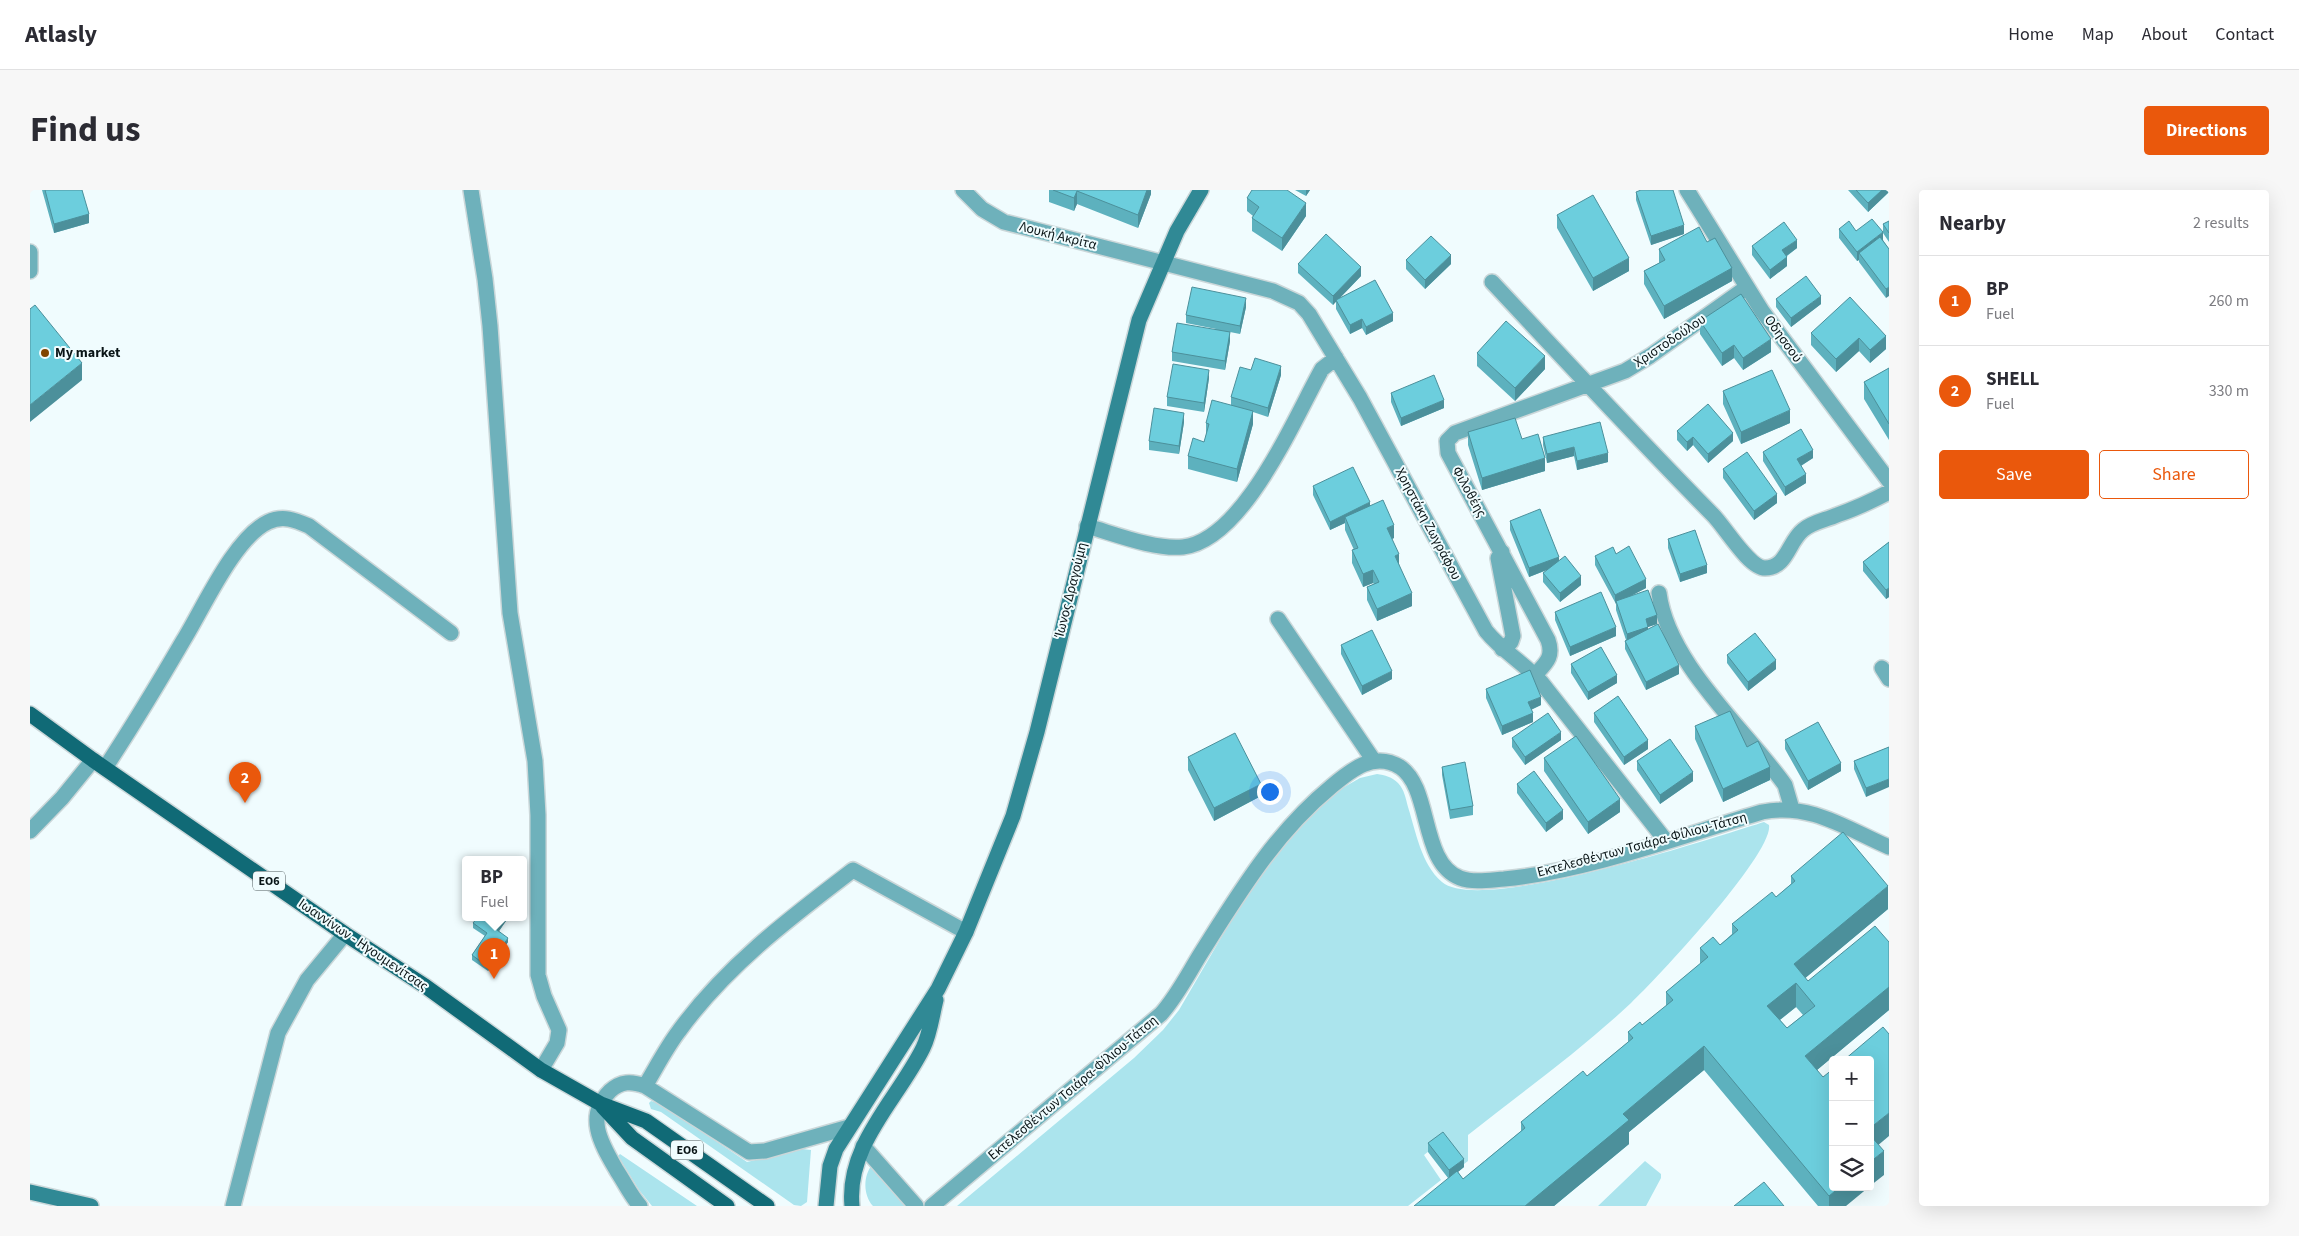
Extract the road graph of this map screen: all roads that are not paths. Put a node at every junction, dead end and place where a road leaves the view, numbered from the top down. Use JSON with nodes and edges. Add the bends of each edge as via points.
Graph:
{"nodes":[{"id":1,"x":471,"y":190,"type":"edge"},
{"id":2,"x":963,"y":190,"type":"edge"},
{"id":3,"x":1201,"y":190,"type":"edge"},
{"id":4,"x":1687,"y":190,"type":"edge"},
{"id":5,"x":30,"y":252,"type":"edge"},
{"id":6,"x":1163,"y":262,"type":"junction"},
{"id":7,"x":30,"y":271,"type":"edge"},
{"id":8,"x":1492,"y":282,"type":"dead end"},
{"id":9,"x":1747,"y":287,"type":"junction"},
{"id":10,"x":1336,"y":358,"type":"junction"},
{"id":11,"x":1588,"y":386,"type":"junction"},
{"id":12,"x":1889,"y":481,"type":"edge"},
{"id":13,"x":1889,"y":492,"type":"edge"},
{"id":14,"x":1087,"y":526,"type":"junction"},
{"id":15,"x":1502,"y":552,"type":"junction"},
{"id":16,"x":1659,"y":593,"type":"dead end"},
{"id":17,"x":1278,"y":619,"type":"dead end"},
{"id":18,"x":451,"y":633,"type":"dead end"},
{"id":19,"x":1502,"y":649,"type":"junction"},
{"id":20,"x":1534,"y":675,"type":"junction"},
{"id":21,"x":30,"y":714,"type":"edge"},
{"id":22,"x":1374,"y":761,"type":"junction"},
{"id":23,"x":99,"y":764,"type":"junction"},
{"id":24,"x":1792,"y":810,"type":"junction"},
{"id":25,"x":30,"y":831,"type":"edge"},
{"id":26,"x":1666,"y":841,"type":"junction"},
{"id":27,"x":1889,"y":847,"type":"edge"},
{"id":28,"x":966,"y":932,"type":"junction"},
{"id":29,"x":345,"y":934,"type":"junction"},
{"id":30,"x":938,"y":989,"type":"junction"},
{"id":31,"x":541,"y":1070,"type":"junction"},
{"id":32,"x":645,"y":1086,"type":"junction"},
{"id":33,"x":601,"y":1104,"type":"junction"},
{"id":34,"x":849,"y":1127,"type":"junction"},
{"id":35,"x":863,"y":1146,"type":"junction"},
{"id":36,"x":30,"y":1192,"type":"edge"},
{"id":37,"x":90,"y":1206,"type":"edge"},
{"id":38,"x":233,"y":1206,"type":"edge"},
{"id":39,"x":640,"y":1206,"type":"edge"},
{"id":40,"x":727,"y":1206,"type":"edge"},
{"id":41,"x":767,"y":1206,"type":"edge"},
{"id":42,"x":826,"y":1206,"type":"edge"},
{"id":43,"x":852,"y":1206,"type":"edge"},
{"id":44,"x":916,"y":1206,"type":"edge"},
{"id":45,"x":932,"y":1206,"type":"edge"}],
"edges":[{"from":1,"to":31,"type":"street","via":[[490,326],[510,613],[535,761],[538,975],[559,1030],[557,1043]]},
{"from":2,"to":6,"type":"street","name":"Λουκή Ακρίτα","via":[[982,209],[1004,222]]},
{"from":3,"to":6,"type":"main road","name":"Ίωνος Δραγούμη"},
{"from":4,"to":9,"type":"street","name":"Οδησσού"},
{"from":5,"to":7,"type":"street"},
{"from":6,"to":10,"type":"street","name":"Χρηστάκη Ζωγράφου","via":[[1293,299],[1304,308]]},
{"from":6,"to":14,"type":"main road","name":"Ίωνος Δραγούμη","via":[[1134,337]]},
{"from":8,"to":11,"type":"street"},
{"from":9,"to":11,"type":"street","name":"Χριστοδούλου","via":[[1650,356]]},
{"from":9,"to":12,"type":"street","name":"Οδησσού"},
{"from":10,"to":14,"type":"street","via":[[1322,369],[1256,488],[1236,513],[1209,536],[1191,545],[1168,546]]},
{"from":10,"to":19,"type":"street","name":"Χρηστάκη Ζωγράφου","via":[[1483,626]]},
{"from":11,"to":13,"type":"street","via":[[1713,515],[1748,559],[1760,567],[1780,563],[1805,528]]},
{"from":11,"to":15,"type":"street","name":"Φιλοθέης","via":[[1456,433],[1447,441],[1448,453]]},
{"from":14,"to":28,"type":"main road","name":"Ίωνος Δραγούμη","via":[[1015,810]]},
{"from":15,"to":19,"type":"street","via":[[1498,558],[1513,636]]},
{"from":15,"to":20,"type":"street","name":"Φιλοθέης","via":[[1550,646],[1548,661]]},
{"from":16,"to":24,"type":"street","via":[[1666,622],[1684,657],[1785,785]]},
{"from":17,"to":22,"type":"street"},
{"from":18,"to":23,"type":"street","via":[[309,526],[286,518],[269,522],[254,532],[228,563],[160,680]]},
{"from":19,"to":20,"type":"street","name":"Χρηστάκη Ζωγράφου","via":[[1522,662]]},
{"from":20,"to":26,"type":"street","name":"Χρηστάκη Ζωγράφου"},
{"from":21,"to":23,"type":"main road","name":"Ιωαννίνων - Ηγουμενίτσας","number":"ΕΟ6"},
{"from":22,"to":26,"type":"street","name":"Εκτελεσθέντων Τσιάρα-Φίλιου-Τάτση","via":[[1385,761],[1399,767],[1409,777],[1439,856],[1459,878],[1484,881],[1538,874]]},
{"from":22,"to":45,"type":"street","name":"Εκτελεσθέντων Τσιάρα-Φίλιου-Τάτση","via":[[1340,779],[1309,805],[1274,843],[1160,1014]]},
{"from":23,"to":25,"type":"street"},
{"from":23,"to":29,"type":"main road","name":"Ιωαννίνων - Ηγουμενίτσας","number":"ΕΟ6"},
{"from":24,"to":26,"type":"street","name":"Εκτελεσθέντων Τσιάρα-Φίλιου-Τάτση","via":[[1762,812]]},
{"from":24,"to":27,"type":"street","name":"Εκτελεσθέντων Τσιάρα-Φίλιου-Τάτση","via":[[1832,820]]},
{"from":28,"to":30,"type":"main road","name":"Ίωνος Δραγούμη"},
{"from":28,"to":32,"type":"street","via":[[853,870],[740,961],[678,1031]]},
{"from":29,"to":31,"type":"main road","name":"Ιωαννίνων - Ηγουμενίτσας","number":"ΕΟ6","via":[[425,986]]},
{"from":29,"to":38,"type":"street","via":[[307,980],[278,1033]]},
{"from":30,"to":34,"type":"main road"},
{"from":30,"to":35,"type":"main road","via":[[924,1046]]},
{"from":31,"to":33,"type":"main road","name":"Ιωαννίνων - Ηγουμενίτσας","number":"ΕΟ6"},
{"from":32,"to":33,"type":"street","via":[[623,1083],[612,1089]]},
{"from":32,"to":34,"type":"street","via":[[749,1152],[765,1151]]},
{"from":33,"to":39,"type":"street","via":[[596,1123],[599,1137]]},
{"from":33,"to":40,"type":"main road","name":"Ιωαννίνων - Ηγουμενίτσας","number":"ΕΟ6","via":[[632,1138]]},
{"from":33,"to":41,"type":"main road","name":"Ιωαννίνων - Ηγουμενίτσας","number":"ΕΟ6","via":[[646,1121]]},
{"from":34,"to":42,"type":"main road","via":[[831,1161]]},
{"from":35,"to":43,"type":"main road","via":[[854,1172]]},
{"from":35,"to":44,"type":"street"},
{"from":36,"to":37,"type":"main road"}]}
